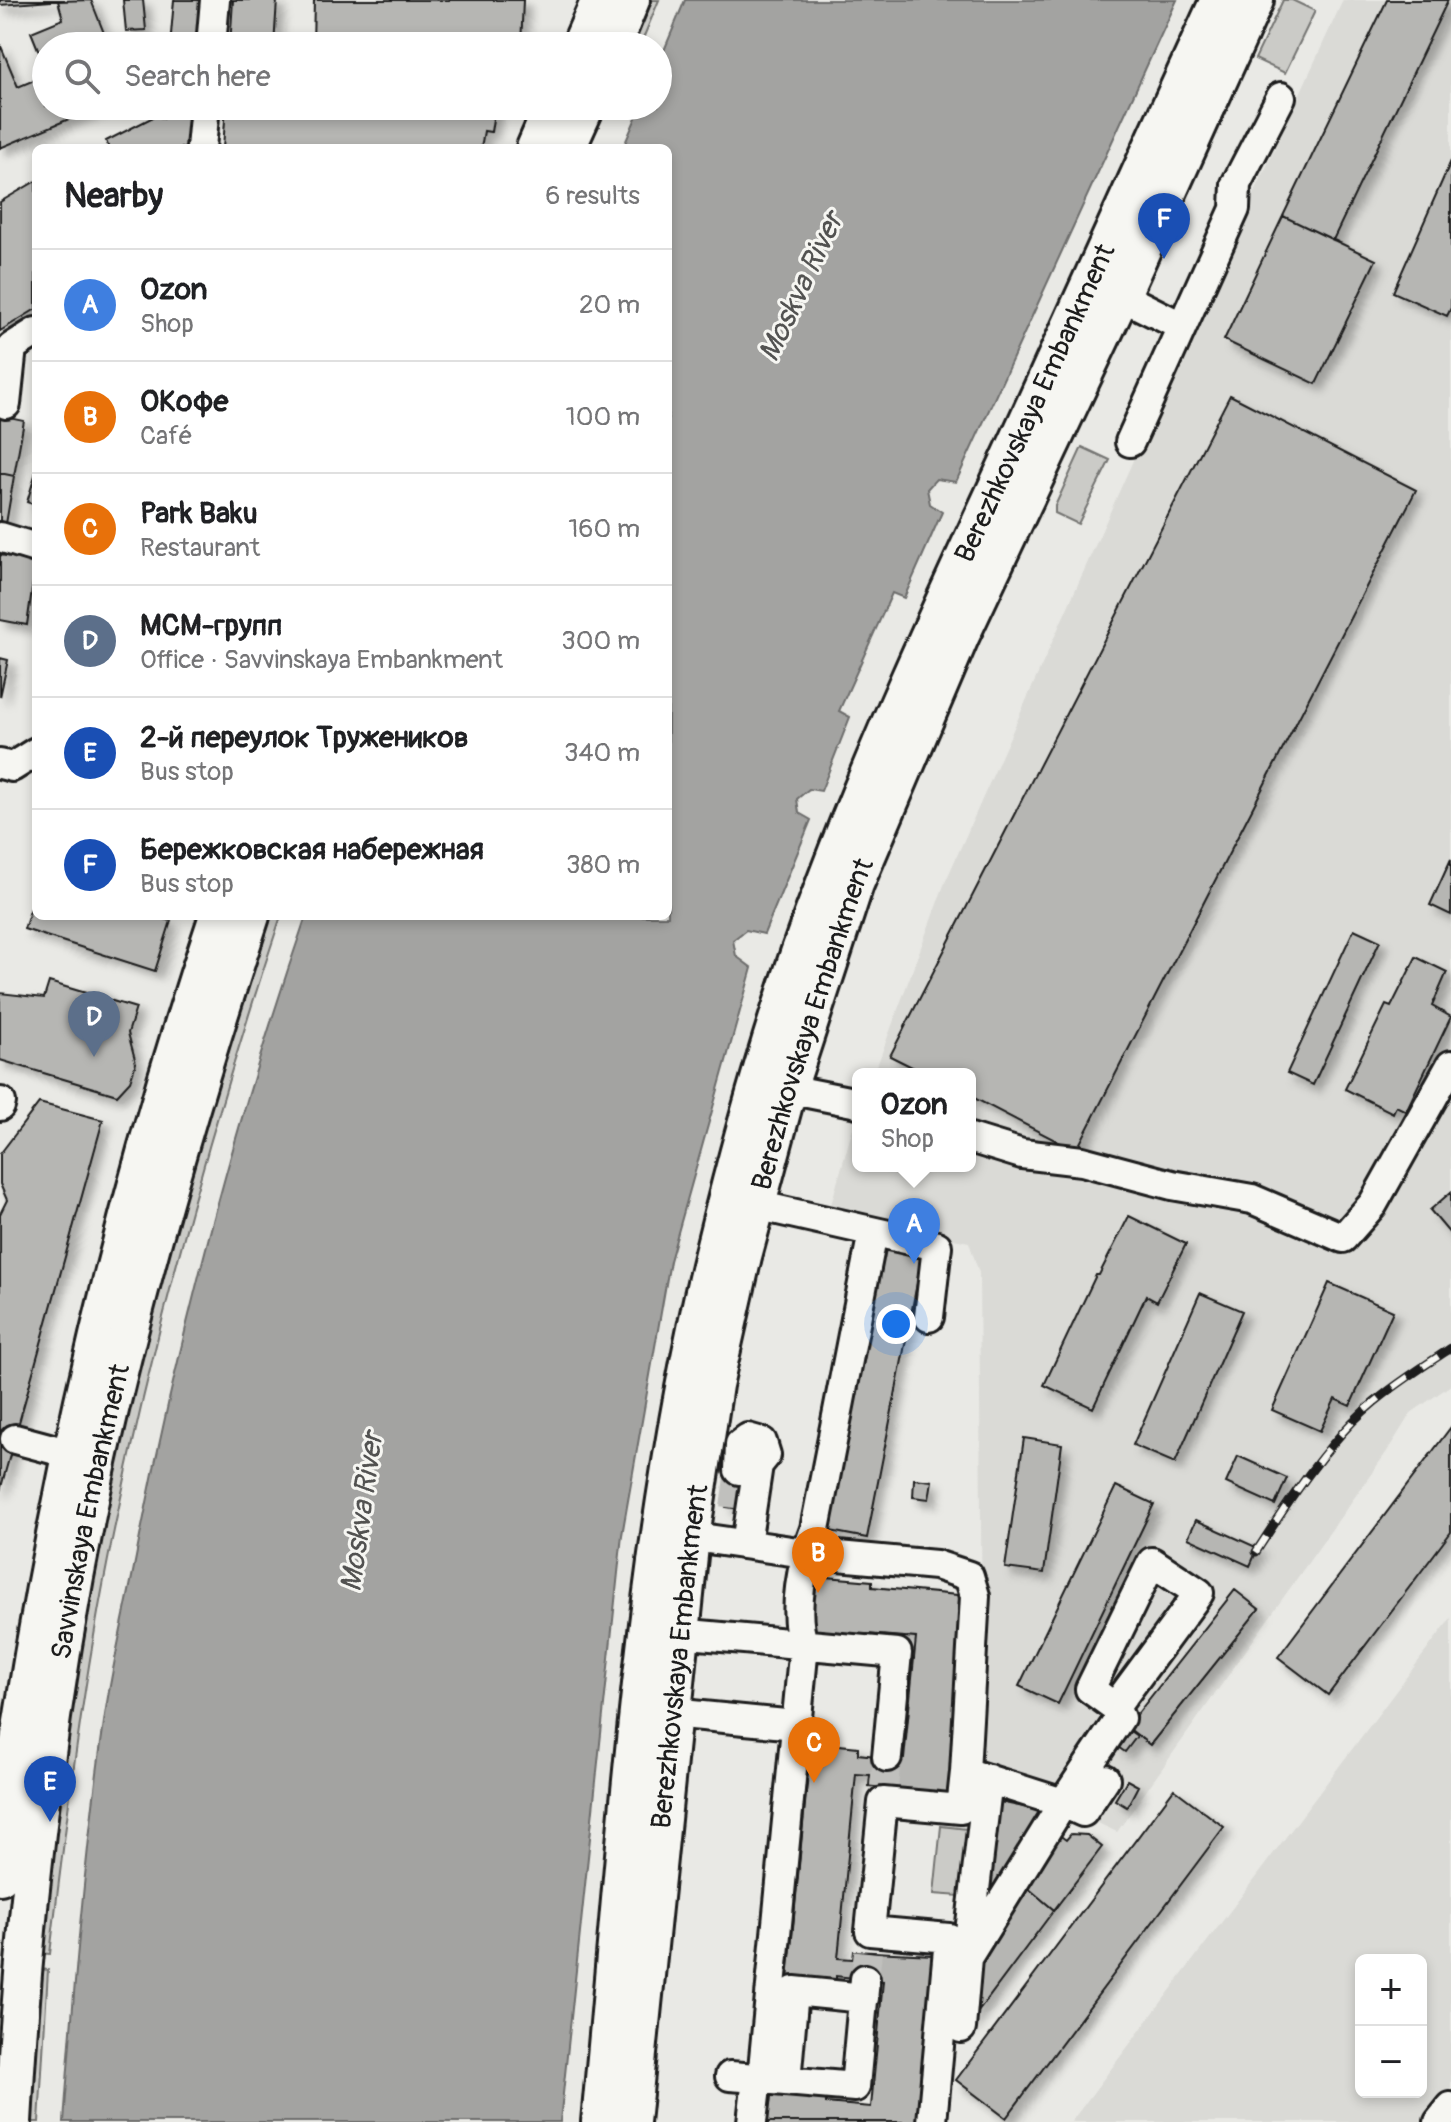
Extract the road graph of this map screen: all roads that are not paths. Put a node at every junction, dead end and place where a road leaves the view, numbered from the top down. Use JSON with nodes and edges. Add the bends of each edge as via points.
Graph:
{"nodes":[{"id":1,"x":215,"y":0,"type":"edge"},
{"id":2,"x":600,"y":0,"type":"edge"},
{"id":3,"x":631,"y":0,"type":"edge"},
{"id":4,"x":1219,"y":0,"type":"edge"},
{"id":5,"x":1255,"y":0,"type":"edge"},
{"id":6,"x":212,"y":32,"type":"edge"},
{"id":7,"x":586,"y":32,"type":"edge"},
{"id":8,"x":618,"y":32,"type":"edge"},
{"id":9,"x":1281,"y":97,"type":"dead end"},
{"id":10,"x":204,"y":120,"type":"edge"},
{"id":11,"x":547,"y":120,"type":"edge"},
{"id":12,"x":580,"y":120,"type":"edge"},
{"id":13,"x":201,"y":144,"type":"edge"},
{"id":14,"x":537,"y":144,"type":"edge"},
{"id":15,"x":569,"y":144,"type":"edge"},
{"id":16,"x":1121,"y":296,"type":"junction"},
{"id":17,"x":1181,"y":326,"type":"junction"},
{"id":18,"x":32,"y":334,"type":"edge"},
{"id":19,"x":4,"y":374,"type":"edge"},
{"id":20,"x":6,"y":404,"type":"dead end"},
{"id":21,"x":1130,"y":442,"type":"dead end"},
{"id":22,"x":0,"y":537,"type":"edge"},
{"id":23,"x":32,"y":547,"type":"edge"},
{"id":24,"x":32,"y":754,"type":"edge"},
{"id":25,"x":0,"y":764,"type":"edge"},
{"id":26,"x":208,"y":920,"type":"edge"},
{"id":27,"x":250,"y":920,"type":"edge"},
{"id":28,"x":1451,"y":1065,"type":"edge"},
{"id":29,"x":788,"y":1089,"type":"junction"},
{"id":30,"x":852,"y":1102,"type":"edge"},
{"id":31,"x":976,"y":1140,"type":"edge"},
{"id":32,"x":756,"y":1205,"type":"junction"},
{"id":33,"x":873,"y":1232,"type":"junction"},
{"id":34,"x":929,"y":1317,"type":"dead end"},
{"id":35,"x":15,"y":1439,"type":"dead end"},
{"id":36,"x":71,"y":1454,"type":"junction"},
{"id":37,"x":739,"y":1470,"type":"tunnel mouth"},
{"id":38,"x":734,"y":1508,"type":"tunnel mouth"},
{"id":39,"x":676,"y":1535,"type":"junction"},
{"id":40,"x":738,"y":1543,"type":"junction"},
{"id":41,"x":805,"y":1553,"type":"junction"},
{"id":42,"x":678,"y":1633,"type":"junction"},
{"id":43,"x":804,"y":1645,"type":"junction"},
{"id":44,"x":1115,"y":1707,"type":"junction"},
{"id":45,"x":671,"y":1713,"type":"junction"},
{"id":46,"x":796,"y":1725,"type":"junction"},
{"id":47,"x":887,"y":1757,"type":"tunnel mouth"},
{"id":48,"x":976,"y":1776,"type":"junction"},
{"id":49,"x":1105,"y":1779,"type":"dead end"},
{"id":50,"x":1063,"y":1803,"type":"junction"},
{"id":51,"x":0,"y":1876,"type":"edge"},
{"id":52,"x":967,"y":1958,"type":"junction"},
{"id":53,"x":867,"y":1965,"type":"junction"},
{"id":54,"x":10,"y":1984,"type":"edge"},
{"id":55,"x":961,"y":2028,"type":"dead end"},
{"id":56,"x":759,"y":2079,"type":"junction"},
{"id":57,"x":1451,"y":2107,"type":"edge"},
{"id":58,"x":13,"y":2122,"type":"edge"},
{"id":59,"x":600,"y":2122,"type":"edge"},
{"id":60,"x":631,"y":2122,"type":"edge"},
{"id":61,"x":752,"y":2122,"type":"edge"},
{"id":62,"x":932,"y":2122,"type":"edge"},
{"id":63,"x":1439,"y":2122,"type":"edge"}],
"edges":[{"from":1,"to":6,"type":"street"},
{"from":2,"to":7,"type":"main road"},
{"from":3,"to":8,"type":"main road"},
{"from":4,"to":39,"type":"main road","name":"Berezhkovskaya Embankment","via":[[936,620],[825,881],[776,1025],[714,1247],[685,1383]]},
{"from":5,"to":16,"type":"main road","name":"Berezhkovskaya Embankment"},
{"from":9,"to":17,"type":"street","via":[[1236,184],[1235,209]]},
{"from":10,"to":13,"type":"street"},
{"from":11,"to":14,"type":"main road"},
{"from":12,"to":15,"type":"main road"},
{"from":16,"to":17,"type":"street"},
{"from":16,"to":29,"type":"main road","name":"Berezhkovskaya Embankment","via":[[961,635],[855,884]]},
{"from":17,"to":21,"type":"street"},
{"from":18,"to":19,"type":"street","via":[[12,347]]},
{"from":19,"to":20,"type":"street"},
{"from":22,"to":23,"type":"street"},
{"from":24,"to":25,"type":"street","via":[[12,767]]},
{"from":26,"to":36,"type":"main road","name":"Savvinskaya Embankment","via":[[131,1196]]},
{"from":27,"to":54,"type":"main road","name":"Savvinskaya Embankment","via":[[164,1204],[91,1495]]},
{"from":28,"to":31,"type":"street","via":[[1373,1204],[1343,1238],[1252,1199],[1082,1161],[1022,1154]]},
{"from":29,"to":30,"type":"street"},
{"from":29,"to":32,"type":"main road","name":"Berezhkovskaya Embankment"},
{"from":32,"to":33,"type":"street"},
{"from":32,"to":39,"type":"main road","name":"Berezhkovskaya Embankment"},
{"from":33,"to":34,"type":"street","via":[[937,1246]]},
{"from":33,"to":41,"type":"street","via":[[815,1529]]},
{"from":35,"to":36,"type":"street"},
{"from":36,"to":51,"type":"main road","name":"Savvinskaya Embankment","via":[[37,1618]]},
{"from":37,"to":40,"type":"street","via":[[740,1444],[748,1438],[762,1442],[766,1455],[758,1465]]},
{"from":38,"to":40,"type":"street"},
{"from":39,"to":40,"type":"street"},
{"from":39,"to":42,"type":"main road","name":"Berezhkovskaya Embankment"},
{"from":39,"to":59,"type":"main road","name":"Berezhkovskaya Embankment","via":[[640,1703]]},
{"from":40,"to":41,"type":"street"},
{"from":41,"to":43,"type":"street","via":[[798,1631]]},
{"from":41,"to":48,"type":"street","via":[[936,1565],[969,1576],[975,1596]]},
{"from":42,"to":43,"type":"street"},
{"from":42,"to":45,"type":"main road","name":"Berezhkovskaya Embankment"},
{"from":43,"to":46,"type":"street"},
{"from":43,"to":47,"type":"street","via":[[897,1653]]},
{"from":44,"to":44,"type":"street","via":[[1199,1593],[1152,1562],[1090,1689]]},
{"from":44,"to":50,"type":"street","via":[[1120,1718]]},
{"from":45,"to":46,"type":"street"},
{"from":45,"to":60,"type":"main road","name":"Berezhkovskaya Embankment"},
{"from":46,"to":56,"type":"street"},
{"from":48,"to":50,"type":"street"},
{"from":48,"to":52,"type":"street"},
{"from":48,"to":53,"type":"street","via":[[961,1809],[883,1794]]},
{"from":49,"to":50,"type":"street","via":[[1083,1812]]},
{"from":50,"to":52,"type":"street"},
{"from":52,"to":55,"type":"street"},
{"from":53,"to":56,"type":"street","via":[[794,1991]]},
{"from":53,"to":56,"type":"street","via":[[855,2087]]},
{"from":53,"to":62,"type":"street","via":[[949,1938]]},
{"from":54,"to":58,"type":"main road","name":"Savvinskaya Embankment"},
{"from":56,"to":61,"type":"street"},
{"from":57,"to":63,"type":"street"}]}
